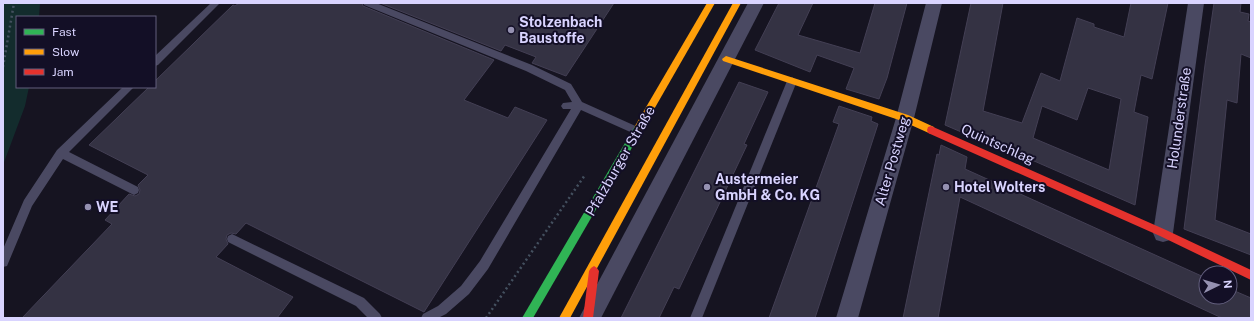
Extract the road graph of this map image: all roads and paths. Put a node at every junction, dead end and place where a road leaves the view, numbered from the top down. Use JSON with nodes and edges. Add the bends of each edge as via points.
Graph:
{"nodes":[{"id":1,"x":14,"y":3,"type":"edge"},
{"id":2,"x":216,"y":3,"type":"edge"},
{"id":3,"x":367,"y":3,"type":"edge"},
{"id":4,"x":711,"y":3,"type":"edge"},
{"id":5,"x":737,"y":3,"type":"edge"},
{"id":6,"x":756,"y":3,"type":"edge"},
{"id":7,"x":934,"y":3,"type":"edge"},
{"id":8,"x":1196,"y":3,"type":"edge"},
{"id":9,"x":726,"y":59,"type":"junction"},
{"id":10,"x":156,"y":61,"type":"edge"},
{"id":11,"x":3,"y":67,"type":"edge"},
{"id":12,"x":792,"y":80,"type":"junction"},
{"id":13,"x":128,"y":88,"type":"edge"},
{"id":14,"x":579,"y":105,"type":"junction"},
{"id":15,"x":566,"y":106,"type":"dead end"},
{"id":16,"x":905,"y":118,"type":"junction"},
{"id":17,"x":637,"y":131,"type":"junction"},
{"id":18,"x":61,"y":153,"type":"junction"},
{"id":19,"x":586,"y":174,"type":"dead end"},
{"id":20,"x":134,"y":190,"type":"dead end"},
{"id":21,"x":1163,"y":233,"type":"junction"},
{"id":22,"x":232,"y":239,"type":"dead end"},
{"id":23,"x":596,"y":258,"type":"junction"},
{"id":24,"x":3,"y":262,"type":"edge"},
{"id":25,"x":1251,"y":275,"type":"edge"},
{"id":26,"x":376,"y":318,"type":"edge"},
{"id":27,"x":428,"y":318,"type":"edge"},
{"id":28,"x":486,"y":318,"type":"edge"},
{"id":29,"x":526,"y":318,"type":"edge"},
{"id":30,"x":564,"y":318,"type":"edge"},
{"id":31,"x":589,"y":318,"type":"edge"},
{"id":32,"x":696,"y":318,"type":"edge"},
{"id":33,"x":847,"y":318,"type":"edge"}],
"edges":[{"from":1,"to":11,"type":"path"},
{"from":2,"to":10,"type":"lane"},
{"from":3,"to":14,"type":"lane","via":[[529,68],[568,87]]},
{"from":4,"to":17,"type":"main road","name":"Pfalzburger Straße"},
{"from":5,"to":23,"type":"main road","name":"Pfalzburger Straße"},
{"from":6,"to":9,"type":"street","name":"Pfalzburger Straße"},
{"from":7,"to":16,"type":"street","name":"Alter Postweg"},
{"from":8,"to":21,"type":"street","name":"Holunderstraße"},
{"from":9,"to":12,"type":"main road","name":"Quintschlag"},
{"from":9,"to":31,"type":"street","name":"Pfalzburger Straße"},
{"from":12,"to":16,"type":"main road","name":"Quintschlag"},
{"from":12,"to":32,"type":"lane"},
{"from":13,"to":18,"type":"lane"},
{"from":14,"to":15,"type":"lane"},
{"from":14,"to":17,"type":"lane"},
{"from":14,"to":27,"type":"lane","via":[[484,265],[465,290],[442,310]]},
{"from":16,"to":21,"type":"main road","name":"Quintschlag"},
{"from":16,"to":33,"type":"street","name":"Alter Postweg"},
{"from":17,"to":29,"type":"main road","name":"Pfalzburger Straße"},
{"from":18,"to":20,"type":"lane"},
{"from":18,"to":24,"type":"lane","via":[[28,203]]},
{"from":19,"to":28,"type":"path"},
{"from":21,"to":25,"type":"main road","name":"Quintschlag"},
{"from":22,"to":26,"type":"lane","via":[[360,302]]},
{"from":23,"to":30,"type":"main road","name":"Pfalzburger Straße"},
{"from":23,"to":31,"type":"main road","name":"Pfalzburger Straße"}]}
